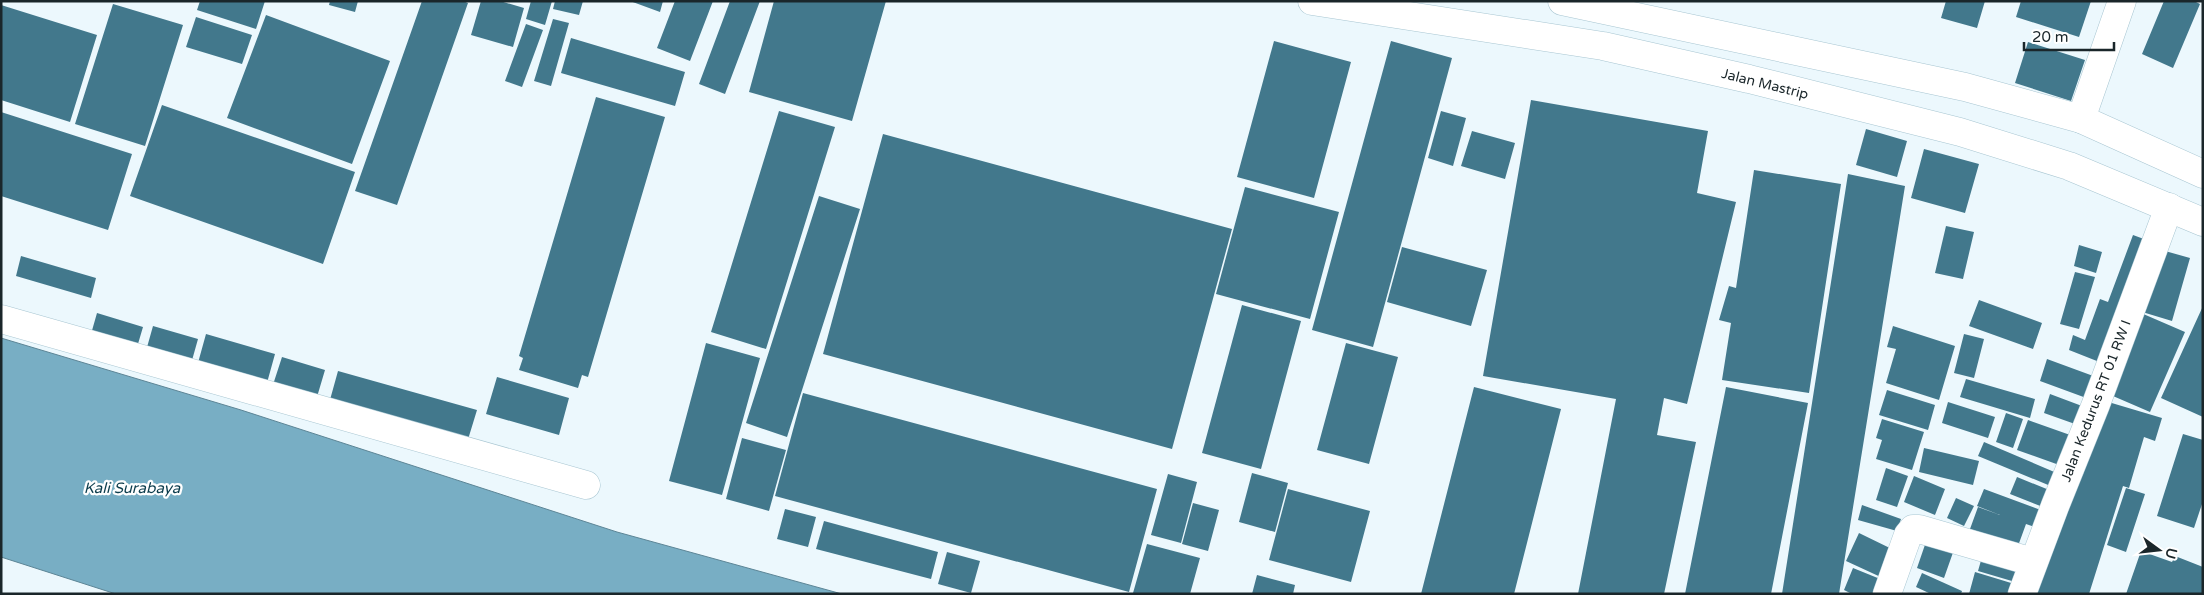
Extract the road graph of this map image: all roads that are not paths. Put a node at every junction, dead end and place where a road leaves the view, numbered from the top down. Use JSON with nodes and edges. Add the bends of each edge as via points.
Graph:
{"nodes":[{"id":1,"x":1312,"y":1,"type":"edge"},
{"id":2,"x":1562,"y":1,"type":"edge"},
{"id":3,"x":2122,"y":1,"type":"edge"},
{"id":4,"x":2080,"y":119,"type":"junction"},
{"id":5,"x":2203,"y":174,"type":"edge"},
{"id":6,"x":2169,"y":207,"type":"junction"},
{"id":7,"x":2203,"y":222,"type":"edge"},
{"id":8,"x":1,"y":319,"type":"edge"},
{"id":9,"x":586,"y":485,"type":"dead end"},
{"id":10,"x":2034,"y":562,"type":"junction"},
{"id":11,"x":1887,"y":594,"type":"edge"},
{"id":12,"x":2022,"y":594,"type":"edge"}],
"edges":[{"from":1,"to":6,"type":"main road","name":"Jalan Mastrip","via":[[1603,46],[1749,80],[1960,132],[2069,166]]},
{"from":2,"to":4,"type":"main road","via":[[1965,87]]},
{"from":3,"to":4,"type":"main road"},
{"from":4,"to":5,"type":"main road"},
{"from":6,"to":7,"type":"main road","name":"Jalan Mastrip"},
{"from":6,"to":10,"type":"main road","name":"Jalan Kedurus RT 01 RW I"},
{"from":8,"to":9,"type":"main road"},
{"from":10,"to":11,"type":"main road","via":[[1919,528],[1908,535]]},
{"from":10,"to":12,"type":"main road","name":"Jalan Kedurus RT 01 RW I"}]}
